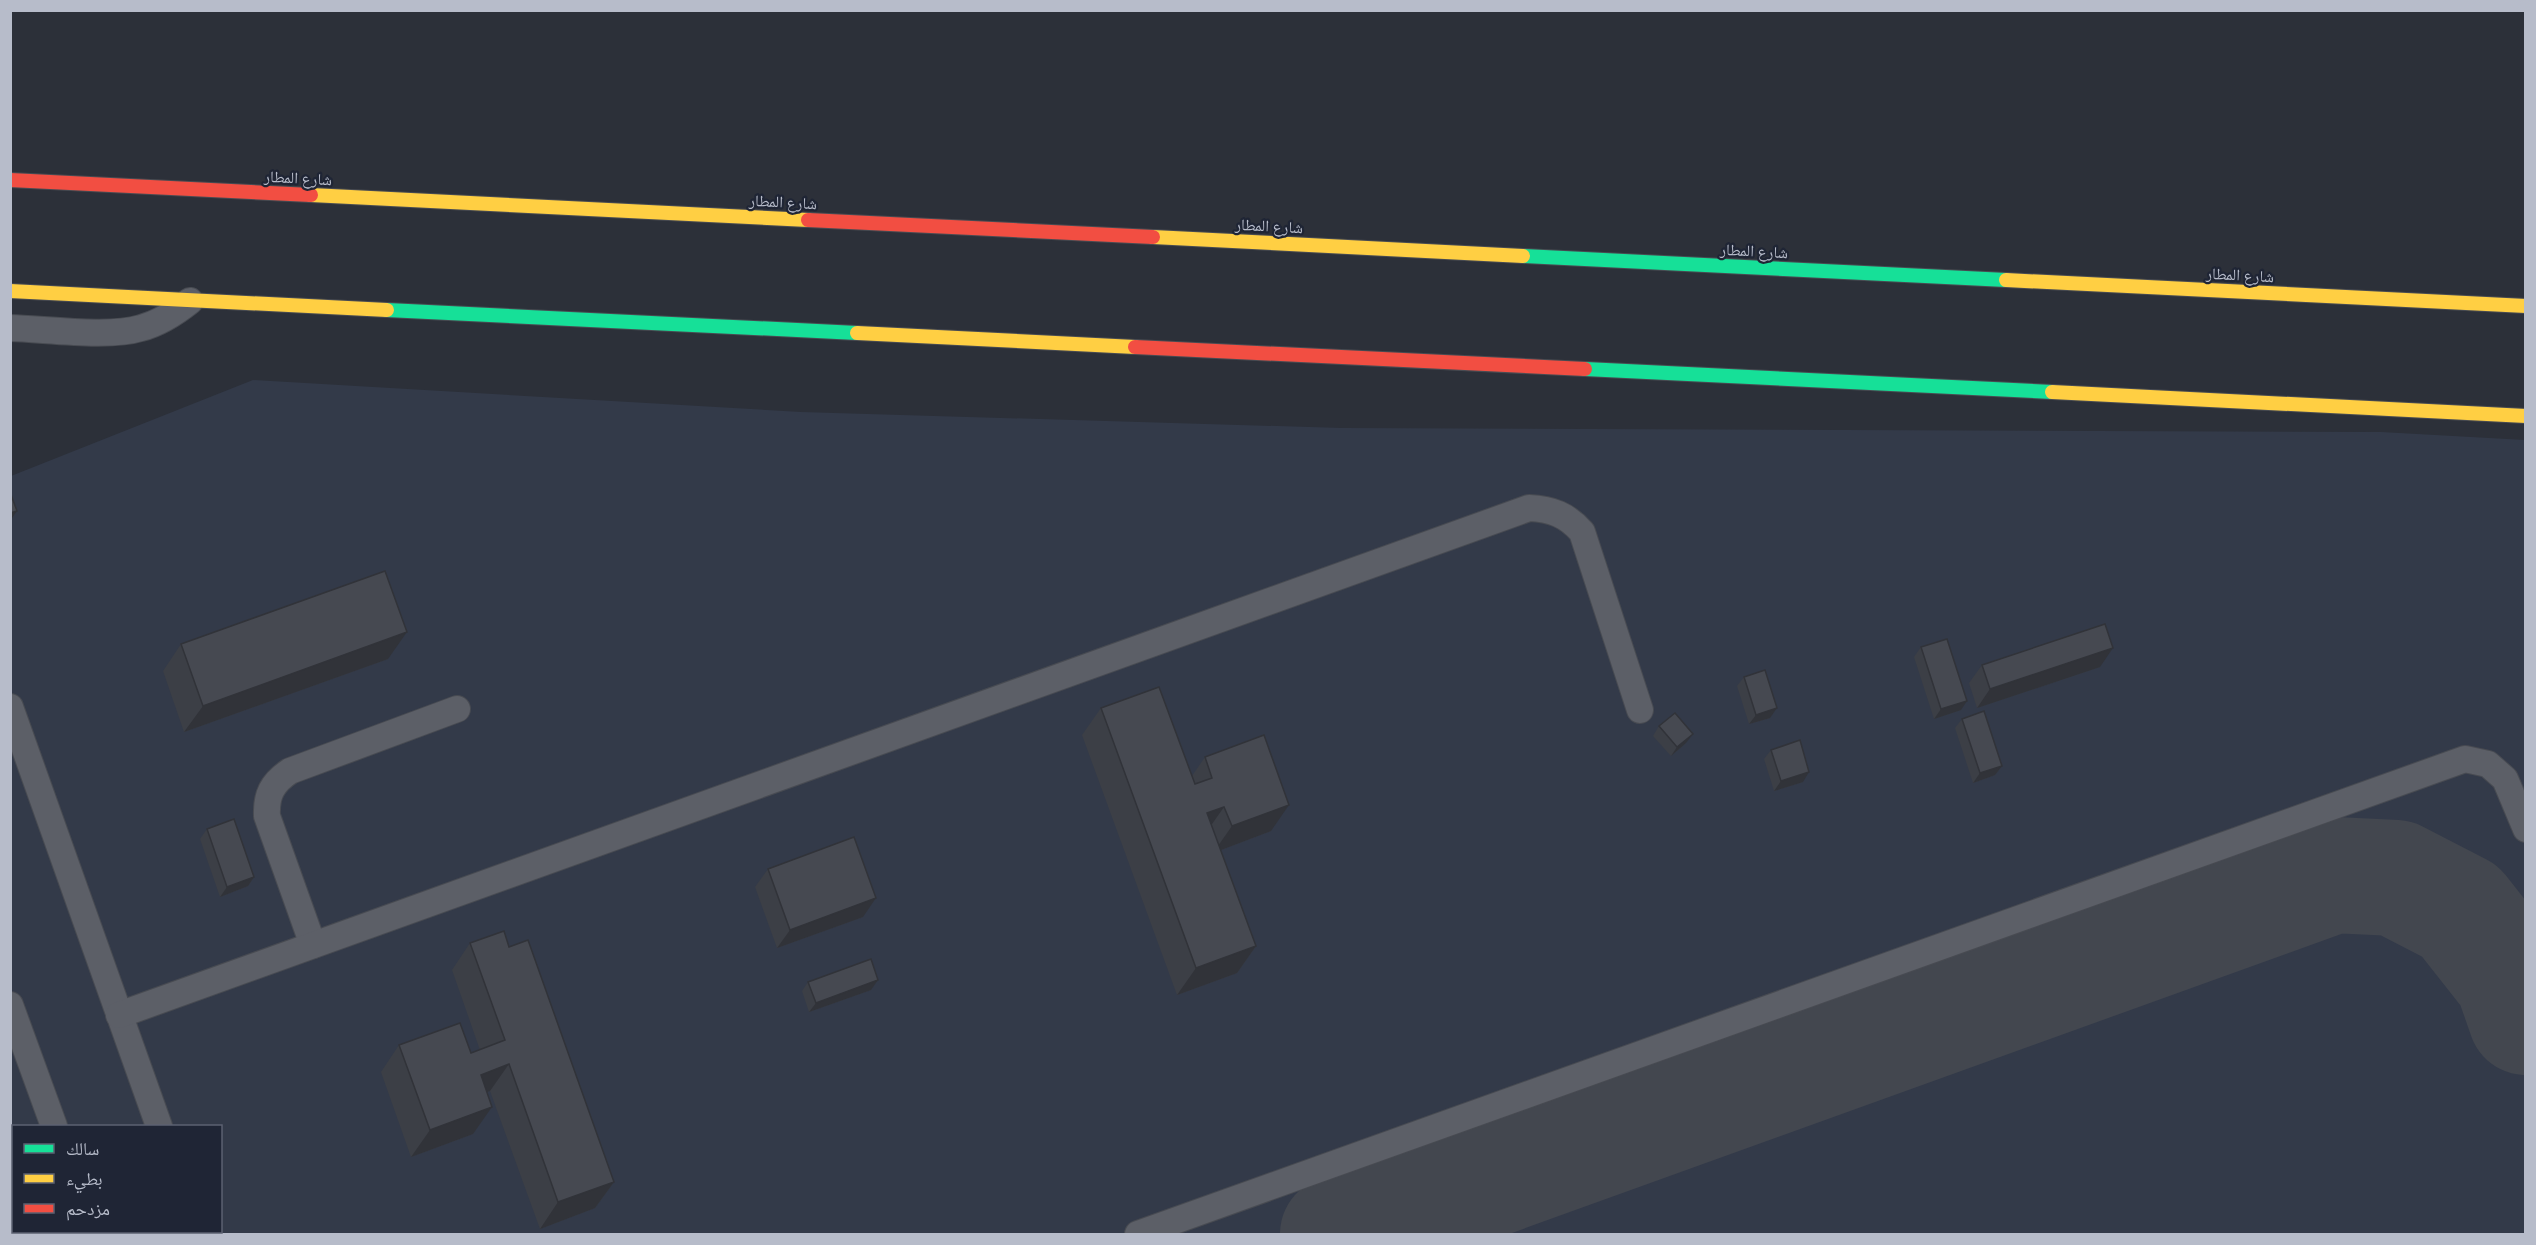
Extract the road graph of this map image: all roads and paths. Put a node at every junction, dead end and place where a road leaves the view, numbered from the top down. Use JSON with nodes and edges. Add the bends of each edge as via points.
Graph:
{"nodes":[{"id":1,"x":10,"y":180,"type":"edge"},
{"id":2,"x":10,"y":291,"type":"edge"},
{"id":3,"x":190,"y":301,"type":"junction"},
{"id":4,"x":2526,"y":306,"type":"edge"},
{"id":5,"x":10,"y":328,"type":"edge"},
{"id":6,"x":2526,"y":416,"type":"edge"},
{"id":7,"x":10,"y":707,"type":"edge"},
{"id":8,"x":457,"y":709,"type":"dead end"},
{"id":9,"x":1640,"y":710,"type":"dead end"},
{"id":10,"x":2526,"y":829,"type":"edge"},
{"id":11,"x":313,"y":945,"type":"junction"},
{"id":12,"x":10,"y":1005,"type":"edge"},
{"id":13,"x":119,"y":1015,"type":"junction"},
{"id":14,"x":54,"y":1125,"type":"edge"},
{"id":15,"x":159,"y":1125,"type":"edge"},
{"id":16,"x":1138,"y":1234,"type":"edge"}],
"edges":[{"from":1,"to":4,"type":"main road","name":"شارع المطار"},
{"from":2,"to":3,"type":"main road"},
{"from":3,"to":5,"type":"lane","via":[[157,323],[129,331]]},
{"from":3,"to":6,"type":"main road"},
{"from":7,"to":13,"type":"lane"},
{"from":8,"to":11,"type":"lane","via":[[290,771],[270,789],[267,816]]},
{"from":9,"to":11,"type":"lane","via":[[1582,532],[1559,513],[1529,508]]},
{"from":10,"to":16,"type":"lane","via":[[2505,779],[2488,764],[2465,759]]},
{"from":11,"to":13,"type":"lane"},
{"from":12,"to":14,"type":"lane"},
{"from":13,"to":15,"type":"lane"}]}
